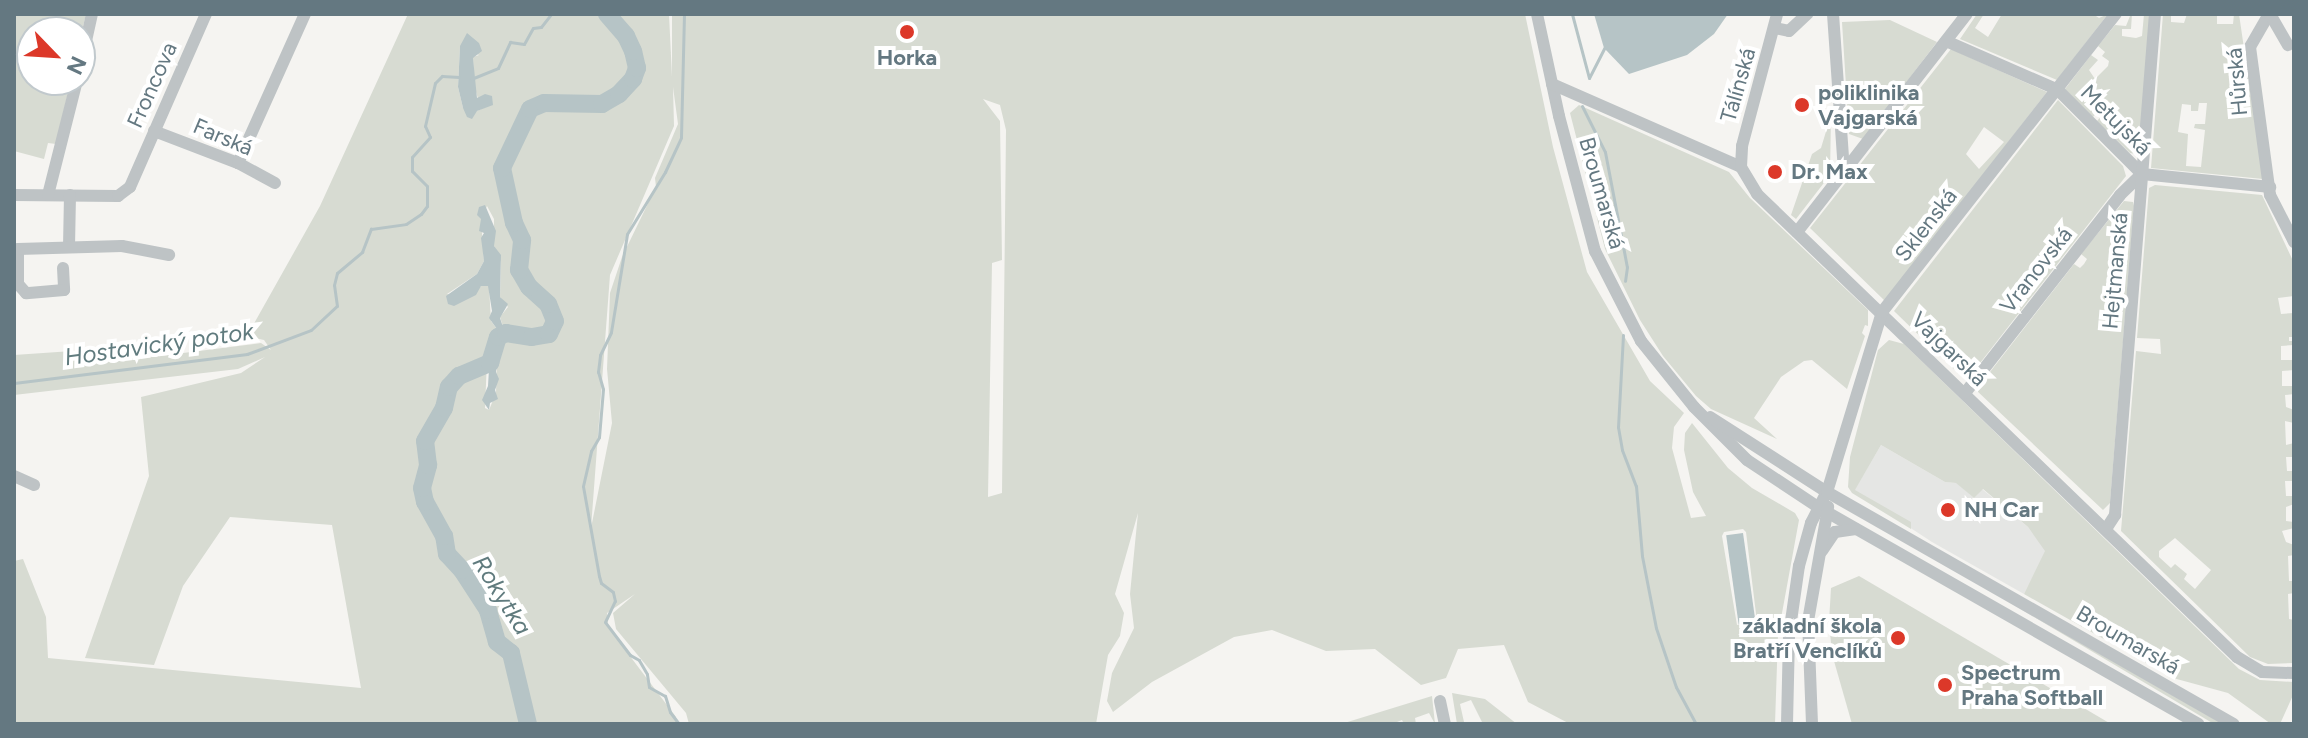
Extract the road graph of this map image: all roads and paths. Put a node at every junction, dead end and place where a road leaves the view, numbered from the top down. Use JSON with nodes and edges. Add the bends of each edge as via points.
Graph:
{"nodes":[{"id":1,"x":206,"y":14,"type":"edge"},
{"id":2,"x":305,"y":14,"type":"edge"},
{"id":3,"x":1537,"y":14,"type":"edge"},
{"id":4,"x":1777,"y":14,"type":"edge"},
{"id":5,"x":1807,"y":14,"type":"edge"},
{"id":6,"x":1833,"y":14,"type":"edge"},
{"id":7,"x":1967,"y":14,"type":"edge"},
{"id":8,"x":2116,"y":14,"type":"edge"},
{"id":9,"x":2155,"y":14,"type":"edge"},
{"id":10,"x":2270,"y":14,"type":"edge"},
{"id":11,"x":1775,"y":28,"type":"junction"},
{"id":12,"x":1946,"y":41,"type":"junction"},
{"id":13,"x":2288,"y":45,"type":"dead end"},
{"id":14,"x":1552,"y":84,"type":"junction"},
{"id":15,"x":2058,"y":90,"type":"junction"},
{"id":16,"x":73,"y":96,"type":"edge"},
{"id":17,"x":154,"y":131,"type":"junction"},
{"id":18,"x":238,"y":163,"type":"junction"},
{"id":19,"x":1741,"y":167,"type":"junction"},
{"id":20,"x":1844,"y":171,"type":"junction"},
{"id":21,"x":2142,"y":174,"type":"junction"},
{"id":22,"x":275,"y":183,"type":"dead end"},
{"id":23,"x":2270,"y":187,"type":"junction"},
{"id":24,"x":14,"y":195,"type":"edge"},
{"id":25,"x":48,"y":195,"type":"junction"},
{"id":26,"x":70,"y":195,"type":"junction"},
{"id":27,"x":1797,"y":232,"type":"junction"},
{"id":28,"x":2294,"y":242,"type":"edge"},
{"id":29,"x":69,"y":247,"type":"junction"},
{"id":30,"x":169,"y":255,"type":"dead end"},
{"id":31,"x":63,"y":268,"type":"dead end"},
{"id":32,"x":1882,"y":312,"type":"junction"},
{"id":33,"x":1965,"y":393,"type":"junction"},
{"id":34,"x":1694,"y":407,"type":"junction"},
{"id":35,"x":14,"y":476,"type":"edge"},
{"id":36,"x":34,"y":485,"type":"dead end"},
{"id":37,"x":1827,"y":492,"type":"junction"},
{"id":38,"x":1823,"y":510,"type":"junction"},
{"id":39,"x":1859,"y":529,"type":"junction"},
{"id":40,"x":2106,"y":529,"type":"junction"},
{"id":41,"x":1816,"y":560,"type":"junction"},
{"id":42,"x":2005,"y":587,"type":"junction"},
{"id":43,"x":1994,"y":605,"type":"junction"},
{"id":44,"x":2294,"y":673,"type":"edge"},
{"id":45,"x":1440,"y":701,"type":"dead end"},
{"id":46,"x":1445,"y":724,"type":"edge"},
{"id":47,"x":1787,"y":724,"type":"edge"},
{"id":48,"x":1812,"y":724,"type":"edge"},
{"id":49,"x":2198,"y":724,"type":"edge"},
{"id":50,"x":2233,"y":724,"type":"edge"}],
"edges":[{"from":1,"to":17,"type":"street","name":"Froncova"},
{"from":2,"to":18,"type":"street"},
{"from":3,"to":14,"type":"street","name":"Broumarská"},
{"from":4,"to":11,"type":"street","name":"Tálínská"},
{"from":5,"to":11,"type":"street","via":[[1789,31]]},
{"from":6,"to":20,"type":"street"},
{"from":7,"to":12,"type":"street"},
{"from":8,"to":15,"type":"street","name":"Sklenská"},
{"from":9,"to":21,"type":"street","name":"Hejtmanská"},
{"from":10,"to":13,"type":"street"},
{"from":10,"to":23,"type":"street","name":"Hůrská","via":[[2250,47]]},
{"from":11,"to":19,"type":"street","name":"Tálínská","via":[[1742,146]]},
{"from":12,"to":15,"type":"street","name":"Metujská"},
{"from":12,"to":20,"type":"street"},
{"from":14,"to":19,"type":"street"},
{"from":14,"to":34,"type":"street","name":"Broumarská","via":[[1595,251],[1641,341]]},
{"from":15,"to":21,"type":"street","name":"Metujská"},
{"from":15,"to":32,"type":"street","name":"Sklenská"},
{"from":16,"to":25,"type":"street"},
{"from":17,"to":18,"type":"street","name":"Farská"},
{"from":17,"to":26,"type":"street","name":"Froncova","via":[[130,187],[118,196]]},
{"from":18,"to":22,"type":"street","name":"Farská"},
{"from":19,"to":27,"type":"street","name":"Vajgarská","via":[[1757,194]]},
{"from":20,"to":27,"type":"street"},
{"from":21,"to":23,"type":"street","name":"Metujská"},
{"from":21,"to":33,"type":"street","name":"Vranovská"},
{"from":21,"to":40,"type":"street","name":"Hejtmanská","via":[[2115,515]]},
{"from":23,"to":28,"type":"street","name":"Hůrská"},
{"from":24,"to":25,"type":"street","name":"Froncova"},
{"from":25,"to":26,"type":"street","name":"Froncova"},
{"from":26,"to":29,"type":"street"},
{"from":27,"to":32,"type":"street","name":"Vajgarská"},
{"from":29,"to":30,"type":"street","via":[[122,246]]},
{"from":29,"to":31,"type":"street","via":[[18,249],[18,284],[26,293],[64,290]]},
{"from":32,"to":33,"type":"street","name":"Vajgarská"},
{"from":32,"to":37,"type":"street","name":"Sklenská"},
{"from":33,"to":40,"type":"street","name":"Vajgarská"},
{"from":34,"to":37,"type":"street","name":"Broumarská"},
{"from":34,"to":38,"type":"street","name":"Broumarská","via":[[1747,460]]},
{"from":35,"to":36,"type":"street"},
{"from":37,"to":38,"type":"street","name":"Sklenská"},
{"from":37,"to":42,"type":"street","name":"Broumarská"},
{"from":38,"to":39,"type":"street","name":"Broumarská"},
{"from":38,"to":41,"type":"street"},
{"from":38,"to":47,"type":"street","via":[[1799,566],[1789,635]]},
{"from":39,"to":41,"type":"street","via":[[1835,532]]},
{"from":39,"to":43,"type":"street","name":"Broumarská"},
{"from":40,"to":44,"type":"street","name":"Vajgarská","via":[[2237,657],[2262,672]]},
{"from":41,"to":48,"type":"street","via":[[1808,621]]},
{"from":42,"to":43,"type":"street"},
{"from":42,"to":50,"type":"street","name":"Broumarská"},
{"from":43,"to":49,"type":"street","name":"Broumarská"},
{"from":45,"to":46,"type":"street"}]}
